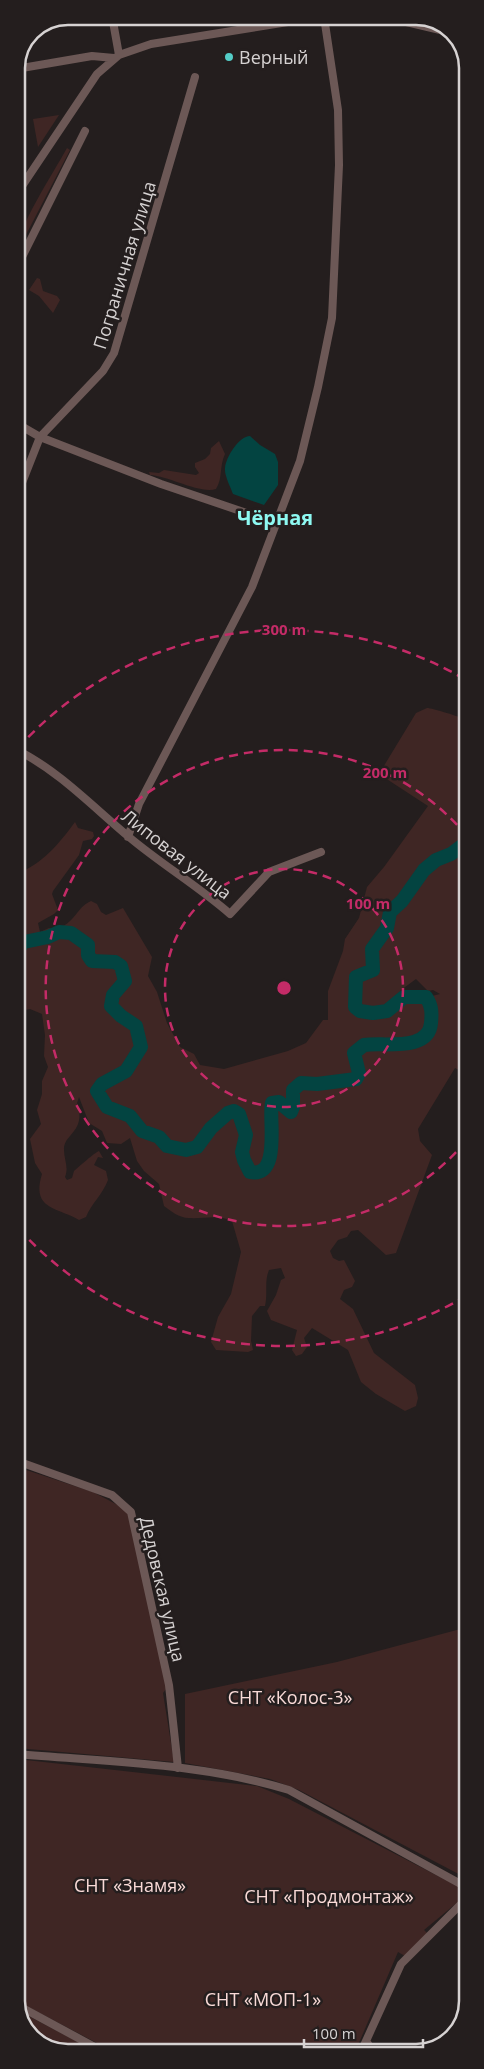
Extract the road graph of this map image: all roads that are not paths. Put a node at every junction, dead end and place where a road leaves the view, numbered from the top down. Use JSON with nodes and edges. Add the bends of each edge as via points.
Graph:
{"nodes":[{"id":1,"x":113,"y":25,"type":"edge"},
{"id":2,"x":268,"y":25,"type":"edge"},
{"id":3,"x":325,"y":25,"type":"edge"},
{"id":4,"x":420,"y":25,"type":"edge"},
{"id":5,"x":262,"y":26,"type":"joint"},
{"id":6,"x":432,"y":28,"type":"edge"},
{"id":7,"x":117,"y":56,"type":"junction"},
{"id":8,"x":25,"y":68,"type":"edge"},
{"id":9,"x":195,"y":77,"type":"dead end"},
{"id":10,"x":85,"y":131,"type":"dead end"},
{"id":11,"x":25,"y":181,"type":"edge"},
{"id":12,"x":25,"y":251,"type":"edge"},
{"id":13,"x":25,"y":428,"type":"edge"},
{"id":14,"x":40,"y":437,"type":"junction"},
{"id":15,"x":25,"y":475,"type":"edge"},
{"id":16,"x":276,"y":523,"type":"junction"},
{"id":17,"x":25,"y":756,"type":"edge"},
{"id":18,"x":128,"y":836,"type":"junction"},
{"id":19,"x":321,"y":852,"type":"dead end"},
{"id":20,"x":25,"y":1463,"type":"edge"},
{"id":21,"x":25,"y":1755,"type":"edge"},
{"id":22,"x":178,"y":1768,"type":"junction"},
{"id":23,"x":459,"y":1883,"type":"edge"},
{"id":24,"x":459,"y":1906,"type":"edge"},
{"id":25,"x":26,"y":2010,"type":"edge"},
{"id":26,"x":366,"y":2041,"type":"junction"},
{"id":27,"x":89,"y":2044,"type":"edge"},
{"id":28,"x":365,"y":2044,"type":"edge"},
{"id":29,"x":368,"y":2044,"type":"edge"}],
"edges":[{"from":1,"to":7,"type":"street"},
{"from":2,"to":5,"type":"street"},
{"from":3,"to":16,"type":"street","via":[[338,110],[339,165],[332,318],[300,460]]},
{"from":4,"to":6,"type":"street"},
{"from":5,"to":7,"type":"street","via":[[151,44]]},
{"from":7,"to":8,"type":"street","via":[[92,56]]},
{"from":7,"to":11,"type":"street","via":[[96,74]]},
{"from":9,"to":14,"type":"street","name":"Пограничная улица","via":[[112,358]]},
{"from":10,"to":12,"type":"street"},
{"from":13,"to":14,"type":"street"},
{"from":14,"to":15,"type":"street"},
{"from":14,"to":16,"type":"street","via":[[161,484]]},
{"from":16,"to":18,"type":"street","via":[[252,587],[138,804]]},
{"from":17,"to":18,"type":"street","name":"Липовая улица","via":[[83,796]]},
{"from":18,"to":19,"type":"street","name":"Липовая улица","via":[[230,914],[269,872]]},
{"from":20,"to":22,"type":"street","name":"Дедовская улица","via":[[112,1495],[131,1512],[169,1685]]},
{"from":21,"to":22,"type":"street"},
{"from":22,"to":23,"type":"street","via":[[259,1781],[289,1790]]},
{"from":24,"to":26,"type":"street","via":[[401,1964]]},
{"from":25,"to":27,"type":"street"},
{"from":26,"to":28,"type":"street"},
{"from":26,"to":29,"type":"street"}]}
